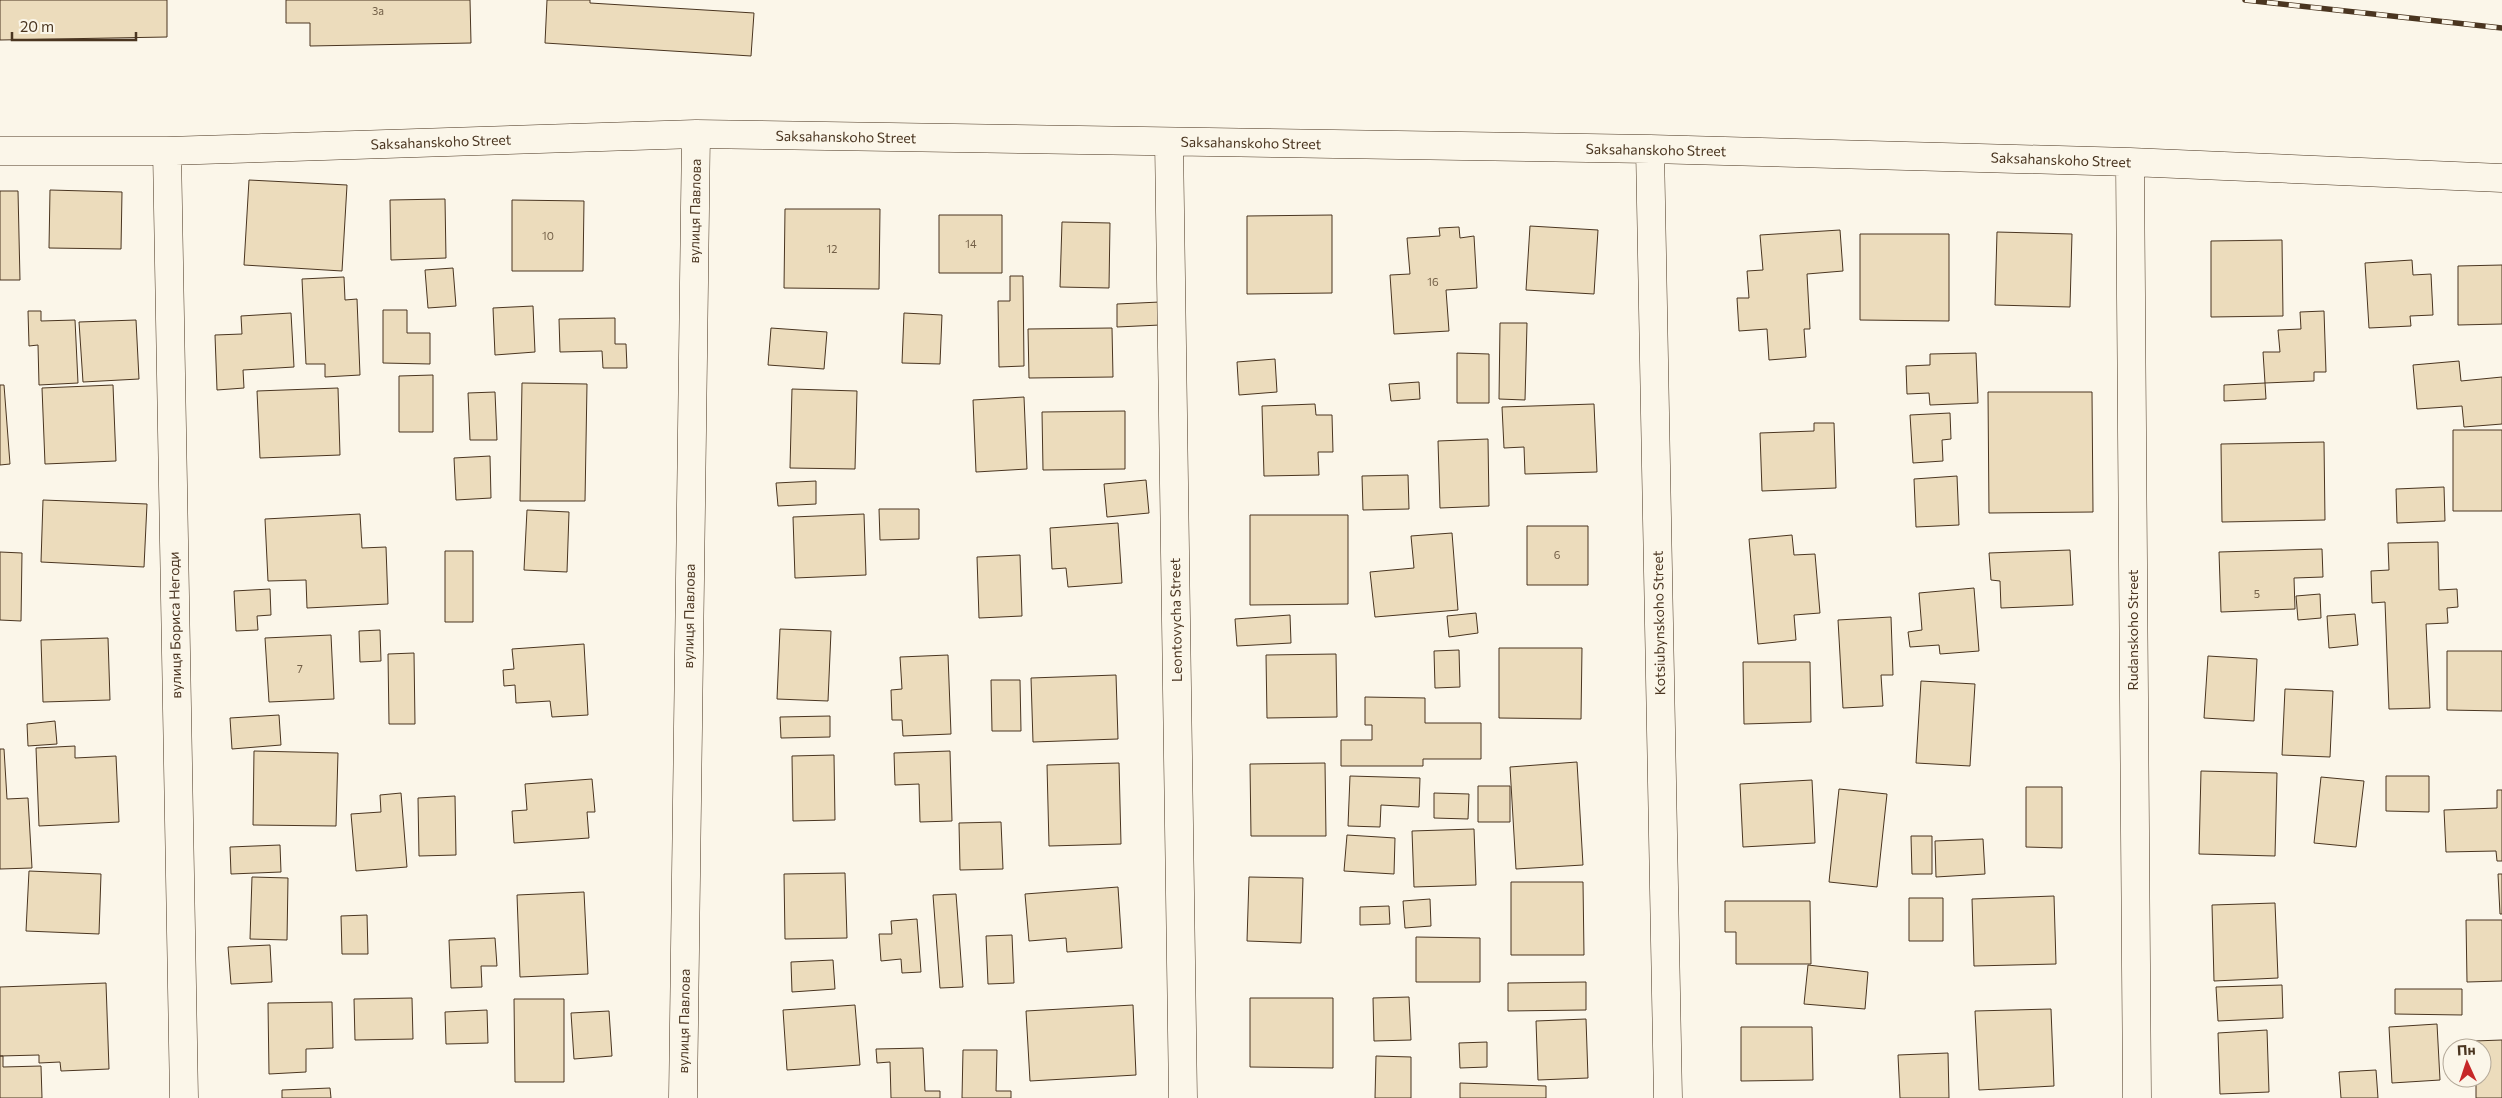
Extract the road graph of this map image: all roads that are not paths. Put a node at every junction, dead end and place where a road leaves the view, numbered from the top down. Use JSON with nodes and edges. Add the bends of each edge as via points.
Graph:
{"nodes":[{"id":1,"x":696,"y":134,"type":"junction"},
{"id":2,"x":1169,"y":142,"type":"junction"},
{"id":3,"x":1650,"y":149,"type":"junction"},
{"id":4,"x":0,"y":150,"type":"edge"},
{"id":5,"x":167,"y":151,"type":"junction"},
{"id":6,"x":2130,"y":162,"type":"junction"},
{"id":7,"x":2502,"y":178,"type":"edge"},
{"id":8,"x":184,"y":1098,"type":"edge"},
{"id":9,"x":683,"y":1098,"type":"edge"},
{"id":10,"x":1183,"y":1098,"type":"edge"},
{"id":11,"x":1668,"y":1098,"type":"edge"},
{"id":12,"x":2137,"y":1098,"type":"edge"}],
"edges":[{"from":1,"to":2,"type":"street","name":"Saksahanskoho Street"},
{"from":1,"to":5,"type":"street","name":"Saksahanskoho Street"},
{"from":1,"to":9,"type":"street","name":"вулиця Павлова"},
{"from":2,"to":3,"type":"street","name":"Saksahanskoho Street"},
{"from":2,"to":10,"type":"street","name":"Leontovycha Street"},
{"from":3,"to":6,"type":"street","name":"Saksahanskoho Street"},
{"from":3,"to":11,"type":"street","name":"Kotsiubynskoho Street"},
{"from":4,"to":5,"type":"street","name":"Saksahanskoho Street"},
{"from":5,"to":8,"type":"street","name":"вулиця Бориса Негоди"},
{"from":6,"to":7,"type":"street","name":"Saksahanskoho Street"},
{"from":6,"to":12,"type":"street","name":"Rudanskoho Street"}]}
